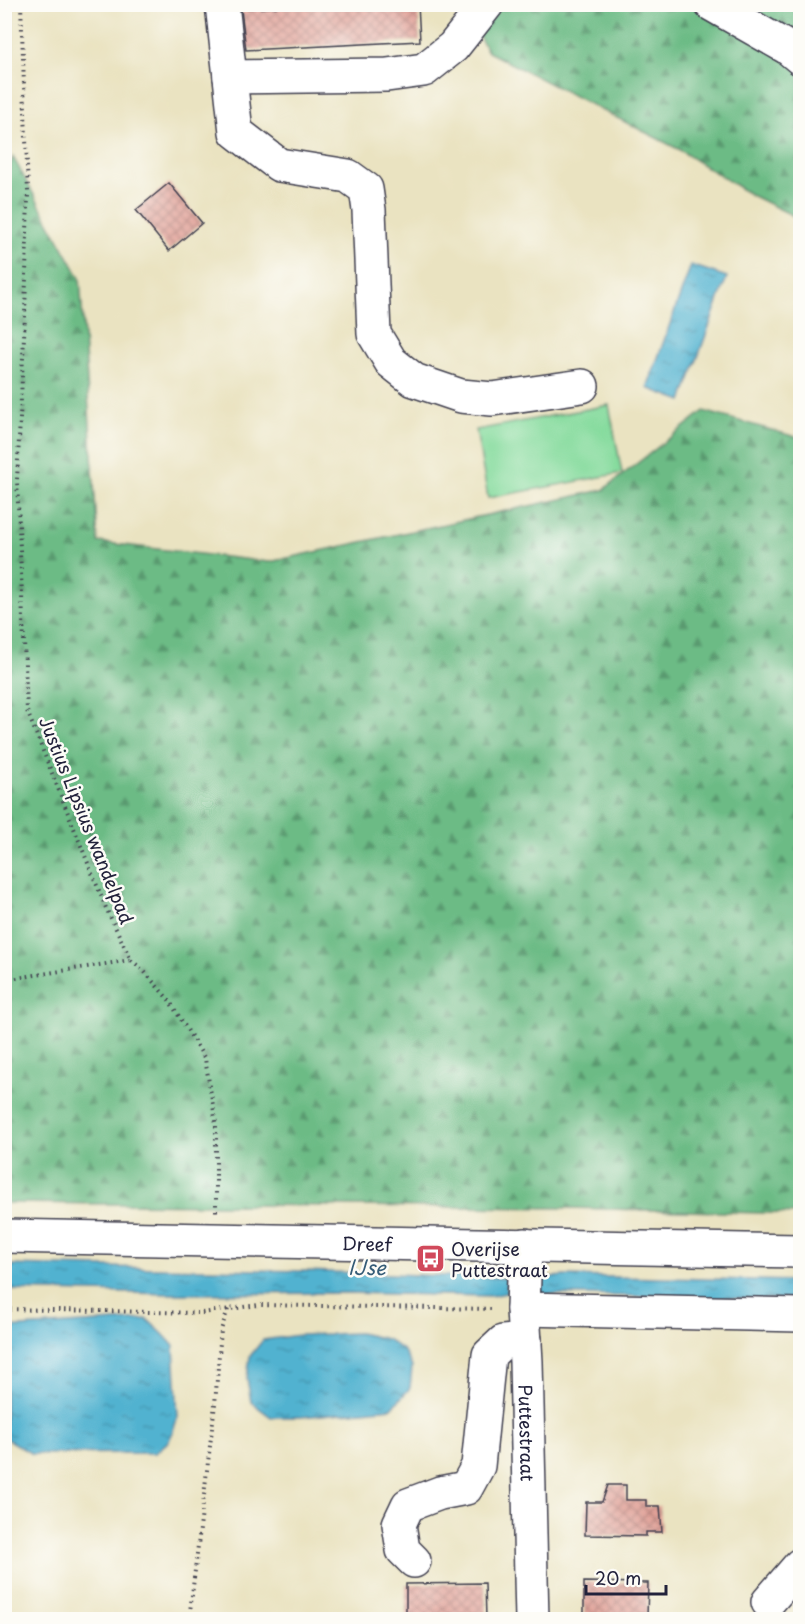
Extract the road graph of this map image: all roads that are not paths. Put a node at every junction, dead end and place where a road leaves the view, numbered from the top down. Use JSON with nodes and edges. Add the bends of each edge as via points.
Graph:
{"nodes":[{"id":1,"x":222,"y":4,"type":"edge"},
{"id":2,"x":487,"y":4,"type":"edge"},
{"id":3,"x":711,"y":4,"type":"edge"},
{"id":4,"x":801,"y":58,"type":"edge"},
{"id":5,"x":230,"y":77,"type":"junction"},
{"id":6,"x":582,"y":386,"type":"dead end"},
{"id":7,"x":4,"y":1236,"type":"edge"},
{"id":8,"x":801,"y":1251,"type":"edge"},
{"id":9,"x":524,"y":1293,"type":"junction"},
{"id":10,"x":801,"y":1315,"type":"edge"},
{"id":11,"x":414,"y":1561,"type":"dead end"},
{"id":12,"x":801,"y":1565,"type":"edge"},
{"id":13,"x":768,"y":1602,"type":"dead end"},
{"id":14,"x":532,"y":1620,"type":"edge"}],
"edges":[{"from":1,"to":5,"type":"main road"},
{"from":2,"to":5,"type":"main road","via":[[453,47],[424,70],[387,75]]},
{"from":3,"to":4,"type":"main road"},
{"from":5,"to":6,"type":"main road","via":[[236,132],[279,165],[348,176],[366,189],[374,334],[391,362],[414,380],[461,396],[492,399]]},
{"from":7,"to":9,"type":"main road","name":"Dreef","via":[[216,1240]]},
{"from":8,"to":9,"type":"main road","name":"Dreef"},
{"from":9,"to":10,"type":"main road","name":"Dreef"},
{"from":9,"to":11,"type":"main road","via":[[503,1342],[489,1355],[478,1466],[466,1488],[408,1505],[399,1524],[403,1550]]},
{"from":9,"to":14,"type":"main road","name":"Puttestraat"},
{"from":12,"to":13,"type":"main road"}]}
